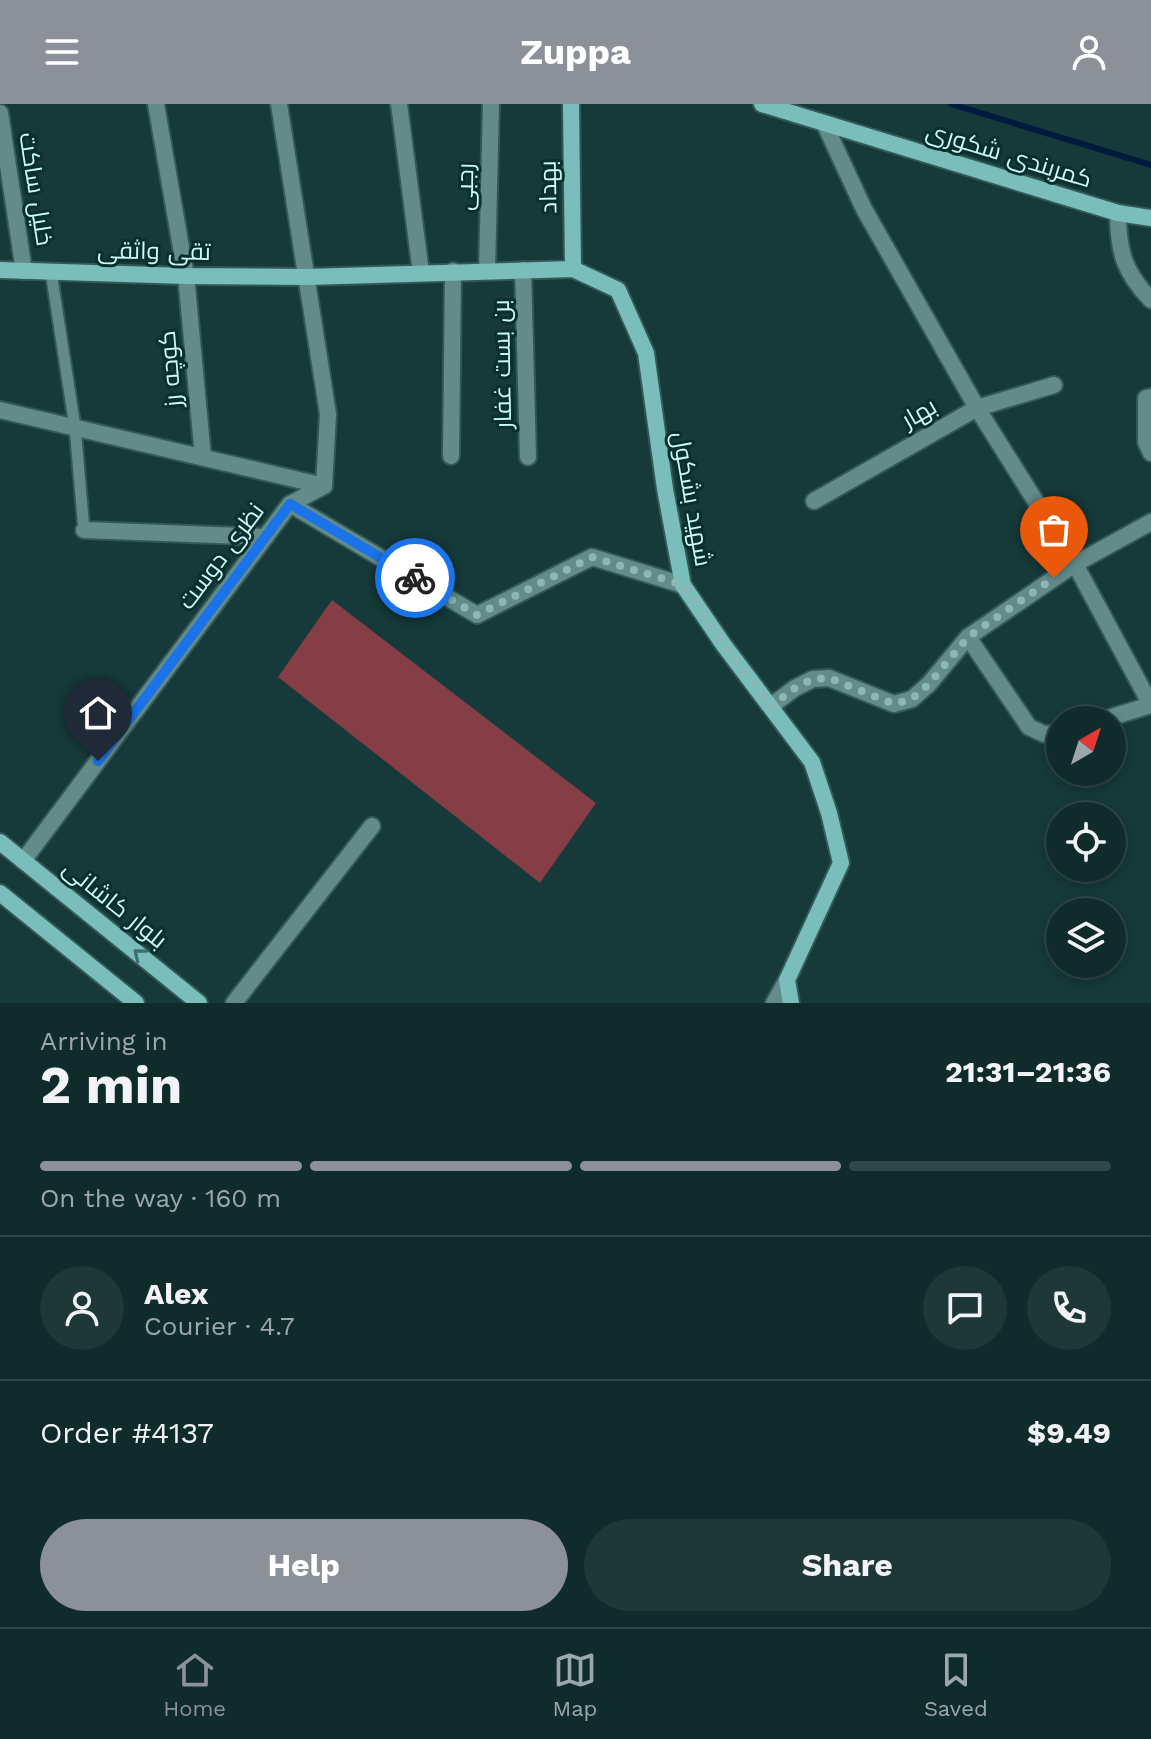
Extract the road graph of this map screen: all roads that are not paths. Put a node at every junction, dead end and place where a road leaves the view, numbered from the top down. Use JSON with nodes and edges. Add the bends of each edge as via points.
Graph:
{"nodes":[{"id":1,"x":156,"y":104,"type":"edge"},
{"id":2,"x":279,"y":104,"type":"edge"},
{"id":3,"x":399,"y":104,"type":"edge"},
{"id":4,"x":491,"y":104,"type":"edge"},
{"id":5,"x":571,"y":104,"type":"edge"},
{"id":6,"x":762,"y":104,"type":"edge"},
{"id":7,"x":0,"y":113,"type":"edge"},
{"id":8,"x":825,"y":125,"type":"junction"},
{"id":9,"x":1118,"y":213,"type":"junction"},
{"id":10,"x":1151,"y":218,"type":"edge"},
{"id":11,"x":573,"y":269,"type":"junction"},
{"id":12,"x":0,"y":270,"type":"edge"},
{"id":13,"x":523,"y":270,"type":"junction"},
{"id":14,"x":24,"y":271,"type":"junction"},
{"id":15,"x":453,"y":271,"type":"junction"},
{"id":16,"x":487,"y":271,"type":"junction"},
{"id":17,"x":51,"y":272,"type":"junction"},
{"id":18,"x":421,"y":273,"type":"junction"},
{"id":19,"x":186,"y":276,"type":"junction"},
{"id":20,"x":307,"y":277,"type":"junction"},
{"id":21,"x":1151,"y":300,"type":"edge"},
{"id":22,"x":1054,"y":385,"type":"dead end"},
{"id":23,"x":1151,"y":397,"type":"edge"},
{"id":24,"x":977,"y":408,"type":"junction"},
{"id":25,"x":0,"y":410,"type":"edge"},
{"id":26,"x":75,"y":427,"type":"junction"},
{"id":27,"x":1151,"y":453,"type":"edge"},
{"id":28,"x":451,"y":456,"type":"dead end"},
{"id":29,"x":203,"y":457,"type":"junction"},
{"id":30,"x":528,"y":457,"type":"dead end"},
{"id":31,"x":324,"y":486,"type":"junction"},
{"id":32,"x":814,"y":501,"type":"dead end"},
{"id":33,"x":290,"y":504,"type":"junction"},
{"id":34,"x":1151,"y":522,"type":"edge"},
{"id":35,"x":84,"y":530,"type":"joint"},
{"id":36,"x":266,"y":537,"type":"junction"},
{"id":37,"x":1075,"y":564,"type":"junction"},
{"id":38,"x":683,"y":585,"type":"junction"},
{"id":39,"x":968,"y":637,"type":"junction"},
{"id":40,"x":771,"y":706,"type":"junction"},
{"id":41,"x":1126,"y":713,"type":"edge"},
{"id":42,"x":1046,"y":734,"type":"edge"},
{"id":43,"x":372,"y":826,"type":"dead end"},
{"id":44,"x":0,"y":842,"type":"edge"},
{"id":45,"x":23,"y":861,"type":"junction"},
{"id":46,"x":0,"y":893,"type":"edge"},
{"id":47,"x":787,"y":980,"type":"junction"},
{"id":48,"x":136,"y":1003,"type":"edge"},
{"id":49,"x":199,"y":1003,"type":"edge"},
{"id":50,"x":234,"y":1003,"type":"edge"},
{"id":51,"x":774,"y":1003,"type":"edge"},
{"id":52,"x":791,"y":1003,"type":"edge"}],
"edges":[{"from":1,"to":19,"type":"street","name":"کوچه رز"},
{"from":2,"to":20,"type":"street"},
{"from":3,"to":18,"type":"street"},
{"from":4,"to":16,"type":"street","name":"رجبی"},
{"from":5,"to":11,"type":"street","name":"بهداد"},
{"from":6,"to":8,"type":"street","name":"کمربندی شکوری"},
{"from":7,"to":14,"type":"street","name":"خلیل ساکت"},
{"from":8,"to":9,"type":"street","name":"کمربندی شکوری"},
{"from":8,"to":24,"type":"street","via":[[864,209]]},
{"from":9,"to":10,"type":"street","name":"کمربندی شکوری"},
{"from":9,"to":21,"type":"street","via":[[1123,258]]},
{"from":11,"to":13,"type":"street","name":"شهید بشکول"},
{"from":11,"to":38,"type":"street","name":"شهید بشکول","via":[[618,290],[646,353]]},
{"from":12,"to":14,"type":"street","name":"تقی واثقی"},
{"from":13,"to":16,"type":"street","name":"شهید بشکول"},
{"from":13,"to":30,"type":"street","name":"بن بست غفار"},
{"from":14,"to":17,"type":"street","name":"تقی واثقی"},
{"from":15,"to":16,"type":"street","name":"شهید بشکول"},
{"from":15,"to":18,"type":"street","name":"شهید بشکول"},
{"from":15,"to":28,"type":"street"},
{"from":17,"to":19,"type":"street","name":"تقی واثقی"},
{"from":17,"to":26,"type":"lane"},
{"from":18,"to":20,"type":"street","name":"شهید بشکول"},
{"from":19,"to":20,"type":"street","name":"تقی واثقی"},
{"from":19,"to":29,"type":"street","name":"کوچه رز"},
{"from":20,"to":31,"type":"street","via":[[328,414]]},
{"from":22,"to":24,"type":"street","name":"بهار"},
{"from":23,"to":27,"type":"street","via":[[1146,398]]},
{"from":24,"to":32,"type":"street","name":"بهار"},
{"from":24,"to":37,"type":"street"},
{"from":25,"to":26,"type":"street"},
{"from":26,"to":29,"type":"street"},
{"from":26,"to":35,"type":"lane"},
{"from":29,"to":31,"type":"street"},
{"from":31,"to":33,"type":"street","name":"نظری دوست"},
{"from":33,"to":36,"type":"street","name":"نظری دوست"},
{"from":33,"to":38,"type":"street","via":[[477,615],[592,557]]},
{"from":34,"to":37,"type":"street"},
{"from":35,"to":36,"type":"street"},
{"from":36,"to":45,"type":"street","name":"نظری دوست"},
{"from":37,"to":39,"type":"street"},
{"from":37,"to":41,"type":"street","via":[[1151,705]]},
{"from":38,"to":40,"type":"street","name":"شهید بشکول"},
{"from":39,"to":40,"type":"street","via":[[912,699],[894,704],[829,678],[813,679]]},
{"from":39,"to":42,"type":"street","via":[[1029,727]]},
{"from":40,"to":47,"type":"street","name":"شهید بشکول","via":[[812,762],[841,863]]},
{"from":43,"to":50,"type":"street"},
{"from":44,"to":45,"type":"street","name":"بلوار کاشانی"},
{"from":49,"to":45,"type":"street","name":"بلوار کاشانی","one_way":true},
{"from":46,"to":48,"type":"street"},
{"from":47,"to":51,"type":"street"},
{"from":47,"to":52,"type":"street"}]}
